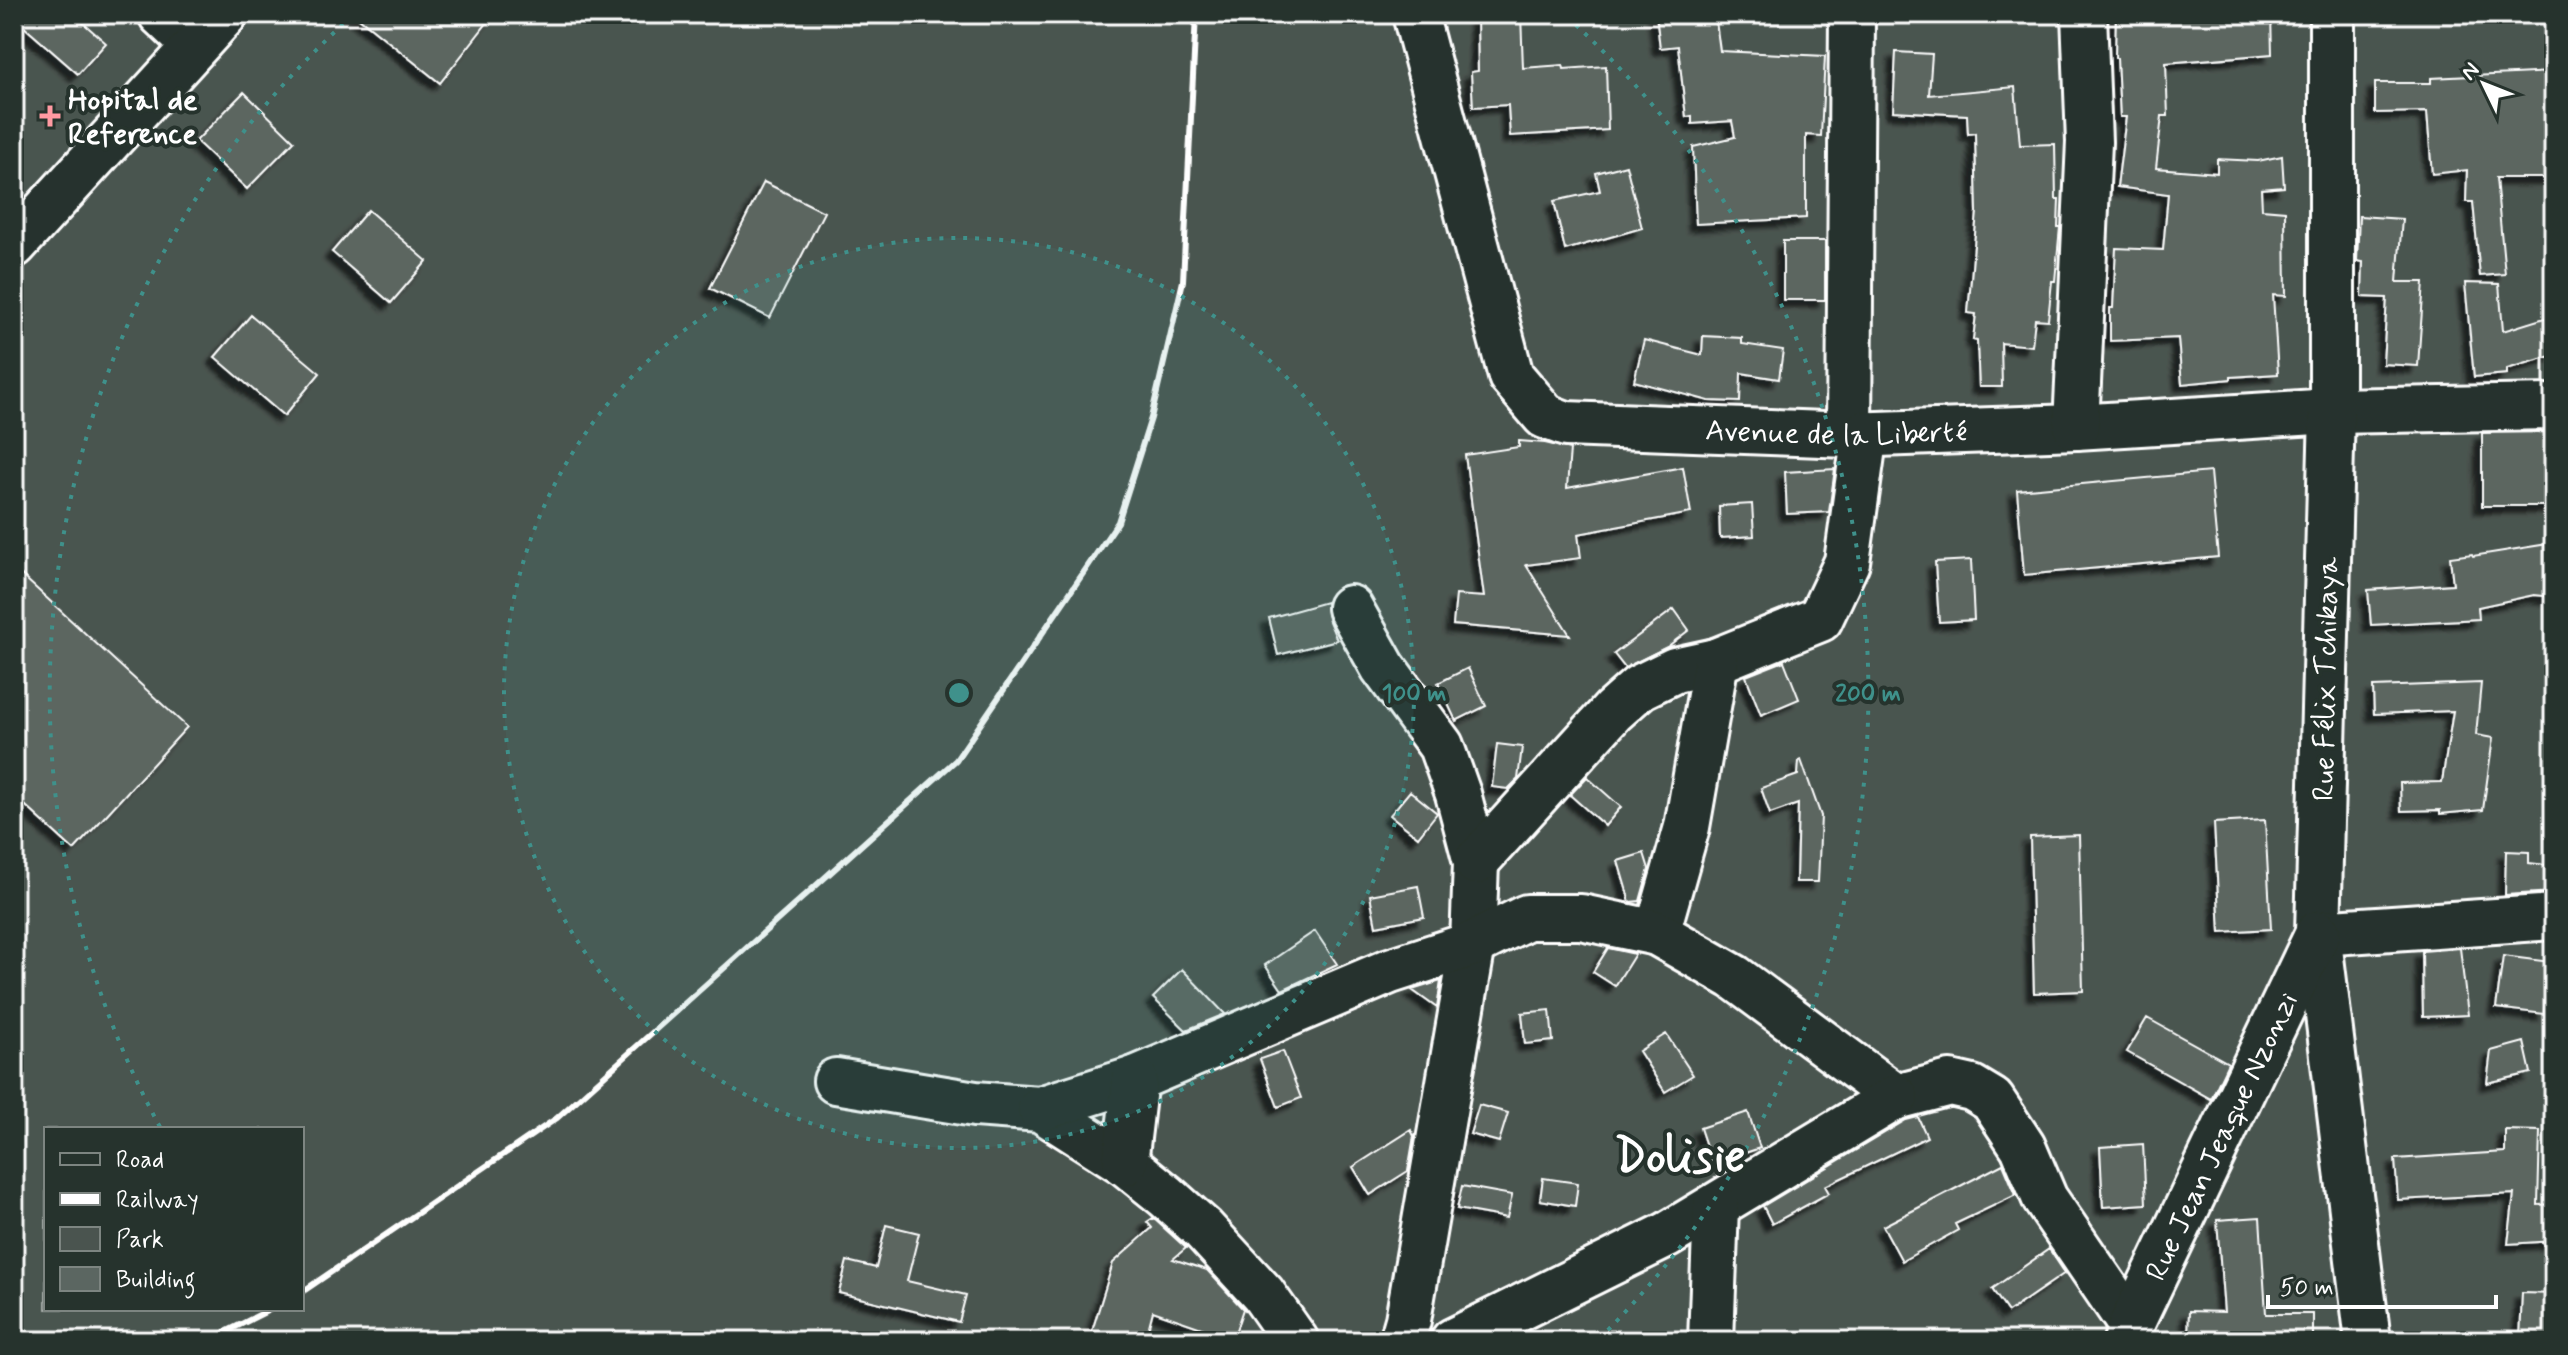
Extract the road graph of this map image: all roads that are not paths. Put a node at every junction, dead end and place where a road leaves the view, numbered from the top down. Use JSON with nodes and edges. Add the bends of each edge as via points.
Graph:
{"nodes":[{"id":1,"x":161,"y":14,"type":"edge"},
{"id":2,"x":225,"y":14,"type":"edge"},
{"id":3,"x":1415,"y":14,"type":"edge"},
{"id":4,"x":1852,"y":14,"type":"edge"},
{"id":5,"x":2084,"y":14,"type":"edge"},
{"id":6,"x":2332,"y":14,"type":"edge"},
{"id":7,"x":195,"y":46,"type":"junction"},
{"id":8,"x":14,"y":245,"type":"edge"},
{"id":9,"x":2554,"y":407,"type":"edge"},
{"id":10,"x":2332,"y":411,"type":"junction"},
{"id":11,"x":2076,"y":427,"type":"junction"},
{"id":12,"x":1857,"y":434,"type":"junction"},
{"id":13,"x":1350,"y":608,"type":"dead end"},
{"id":14,"x":1716,"y":661,"type":"junction"},
{"id":15,"x":1476,"y":862,"type":"junction"},
{"id":16,"x":2554,"y":917,"type":"edge"},
{"id":17,"x":1657,"y":933,"type":"junction"},
{"id":18,"x":2318,"y":933,"type":"junction"},
{"id":19,"x":1473,"y":944,"type":"junction"},
{"id":20,"x":1135,"y":1079,"type":"junction"},
{"id":21,"x":836,"y":1081,"type":"dead end"},
{"id":22,"x":1896,"y":1097,"type":"junction"},
{"id":23,"x":1040,"y":1109,"type":"junction"},
{"id":24,"x":1125,"y":1163,"type":"junction"},
{"id":25,"x":1716,"y":1206,"type":"junction"},
{"id":26,"x":2129,"y":1333,"type":"edge"},
{"id":27,"x":1296,"y":1341,"type":"edge"},
{"id":28,"x":1402,"y":1341,"type":"edge"},
{"id":29,"x":1453,"y":1341,"type":"edge"},
{"id":30,"x":1711,"y":1341,"type":"edge"},
{"id":31,"x":2368,"y":1341,"type":"edge"}],
"edges":[{"from":1,"to":7,"type":"street"},
{"from":2,"to":7,"type":"street"},
{"from":3,"to":12,"type":"street","name":"Avenue de la Liberté","via":[[1511,376],[1545,416],[1566,424]]},
{"from":4,"to":12,"type":"street"},
{"from":5,"to":11,"type":"street","via":[[2089,142]]},
{"from":6,"to":10,"type":"street","name":"Rue Félix Tchikaya"},
{"from":7,"to":8,"type":"street"},
{"from":9,"to":10,"type":"street","name":"Avenue de la Liberté"},
{"from":10,"to":11,"type":"street","name":"Avenue de la Liberté"},
{"from":10,"to":18,"type":"street","name":"Rue Félix Tchikaya"},
{"from":11,"to":12,"type":"street","name":"Avenue de la Liberté"},
{"from":12,"to":14,"type":"street","via":[[1847,562],[1820,619]]},
{"from":13,"to":15,"type":"street","via":[[1383,667],[1441,746]]},
{"from":14,"to":15,"type":"street","via":[[1675,670],[1640,687]]},
{"from":14,"to":17,"type":"street","via":[[1687,827]]},
{"from":15,"to":19,"type":"street"},
{"from":16,"to":18,"type":"street"},
{"from":17,"to":19,"type":"street","via":[[1581,917],[1527,917]]},
{"from":17,"to":22,"type":"street","via":[[1734,977]]},
{"from":18,"to":26,"type":"street","name":"Rue Jean Jeaque Nzonzi"},
{"from":18,"to":31,"type":"street","name":"Rue Félix Tchikaya"},
{"from":19,"to":20,"type":"street","via":[[1390,971]]},
{"from":19,"to":28,"type":"street"},
{"from":20,"to":23,"type":"street"},
{"from":20,"to":24,"type":"street"},
{"from":21,"to":23,"type":"street"},
{"from":22,"to":25,"type":"street"},
{"from":22,"to":26,"type":"street","via":[[1950,1083],[1992,1100],[2023,1147],[2045,1199]]},
{"from":23,"to":24,"type":"street"},
{"from":24,"to":27,"type":"street","via":[[1203,1229],[1263,1294]]},
{"from":25,"to":29,"type":"street"},
{"from":25,"to":30,"type":"street"}]}
